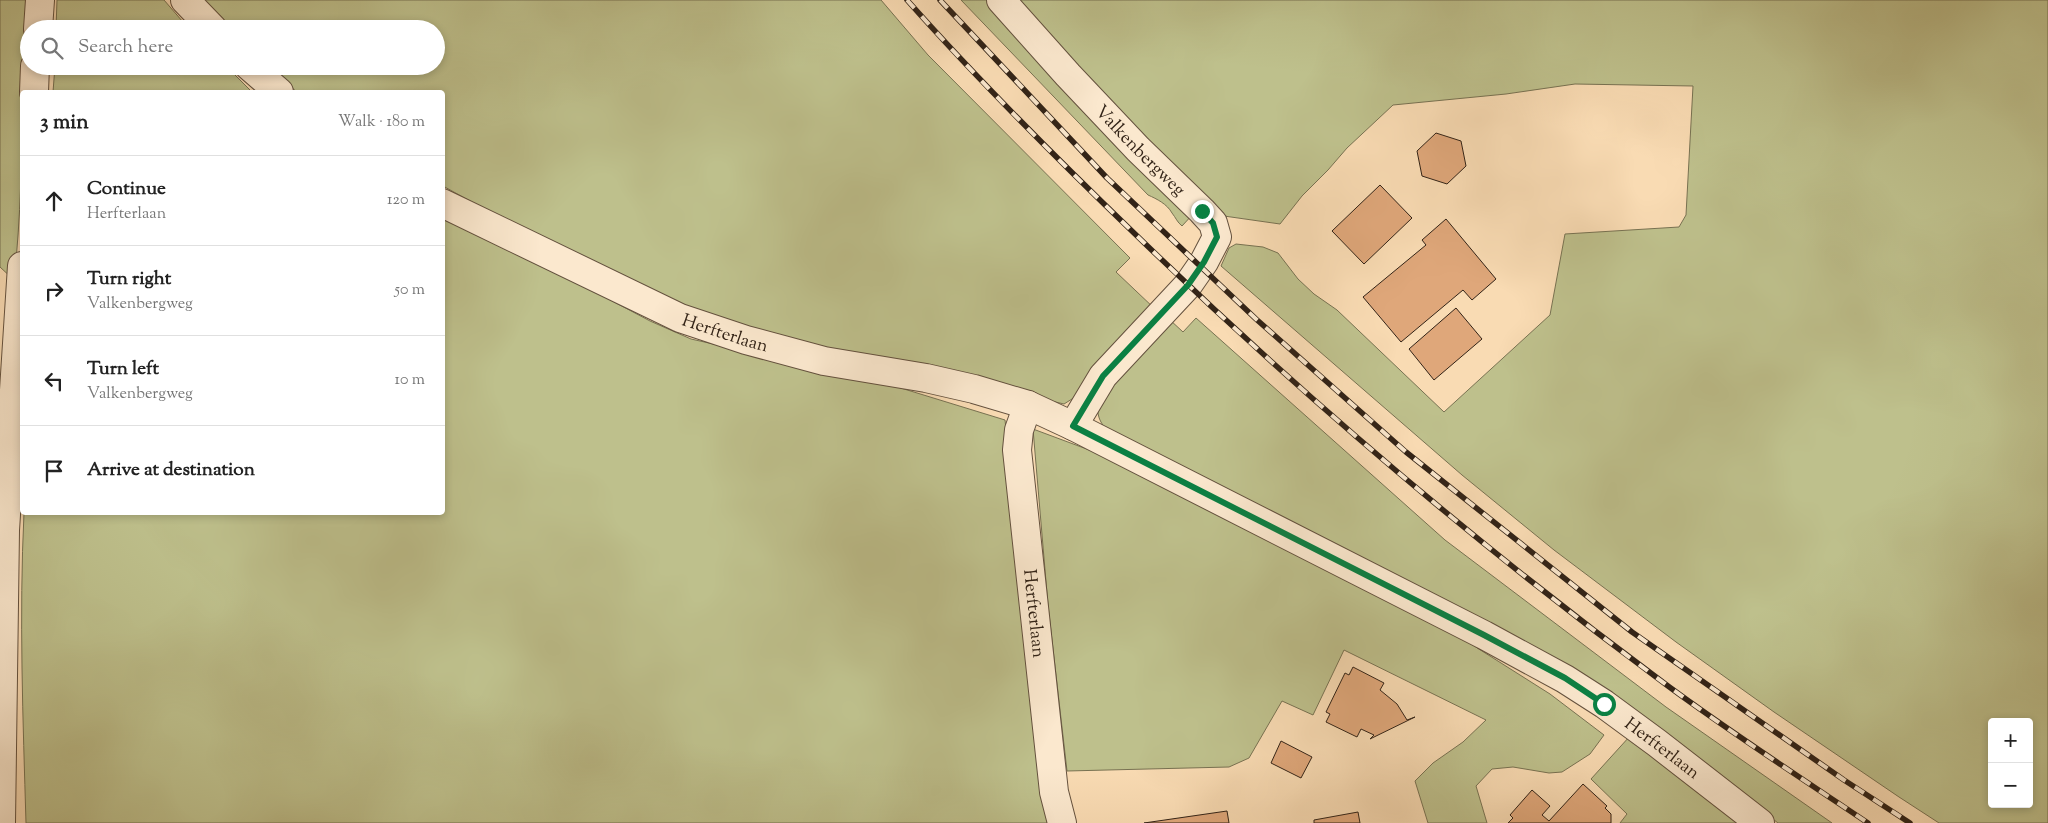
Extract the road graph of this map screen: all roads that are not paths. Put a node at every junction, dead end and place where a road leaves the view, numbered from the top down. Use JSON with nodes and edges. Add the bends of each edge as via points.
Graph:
{"nodes":[{"id":1,"x":40,"y":0,"type":"edge"},
{"id":2,"x":185,"y":0,"type":"edge"},
{"id":3,"x":1000,"y":0,"type":"edge"},
{"id":4,"x":39,"y":20,"type":"edge"},
{"id":5,"x":204,"y":20,"type":"edge"},
{"id":6,"x":35,"y":75,"type":"edge"},
{"id":7,"x":259,"y":75,"type":"edge"},
{"id":8,"x":34,"y":90,"type":"edge"},
{"id":9,"x":277,"y":90,"type":"edge"},
{"id":10,"x":445,"y":204,"type":"edge"},
{"id":11,"x":20,"y":294,"type":"edge"},
{"id":12,"x":1028,"y":405,"type":"junction"},
{"id":13,"x":1073,"y":426,"type":"junction"},
{"id":14,"x":3,"y":530,"type":"edge"},
{"id":15,"x":1,"y":823,"type":"edge"},
{"id":16,"x":1062,"y":823,"type":"edge"},
{"id":17,"x":1760,"y":823,"type":"edge"}],
"edges":[{"from":1,"to":4,"type":"street"},
{"from":2,"to":5,"type":"street"},
{"from":3,"to":13,"type":"street","name":"Valkenbergweg","via":[[1138,149],[1213,223],[1217,237],[1188,285],[1103,376]]},
{"from":6,"to":8,"type":"street"},
{"from":7,"to":9,"type":"street"},
{"from":10,"to":12,"type":"street","name":"Herfterlaan","via":[[680,318],[824,361],[926,378]]},
{"from":11,"to":14,"type":"street"},
{"from":12,"to":13,"type":"street","name":"Herfterlaan"},
{"from":12,"to":16,"type":"street","name":"Herfterlaan","via":[[1019,430],[1017,450],[1054,792]]},
{"from":13,"to":17,"type":"street","name":"Herfterlaan","via":[[1565,678],[1635,726]]},
{"from":14,"to":15,"type":"street"}]}
